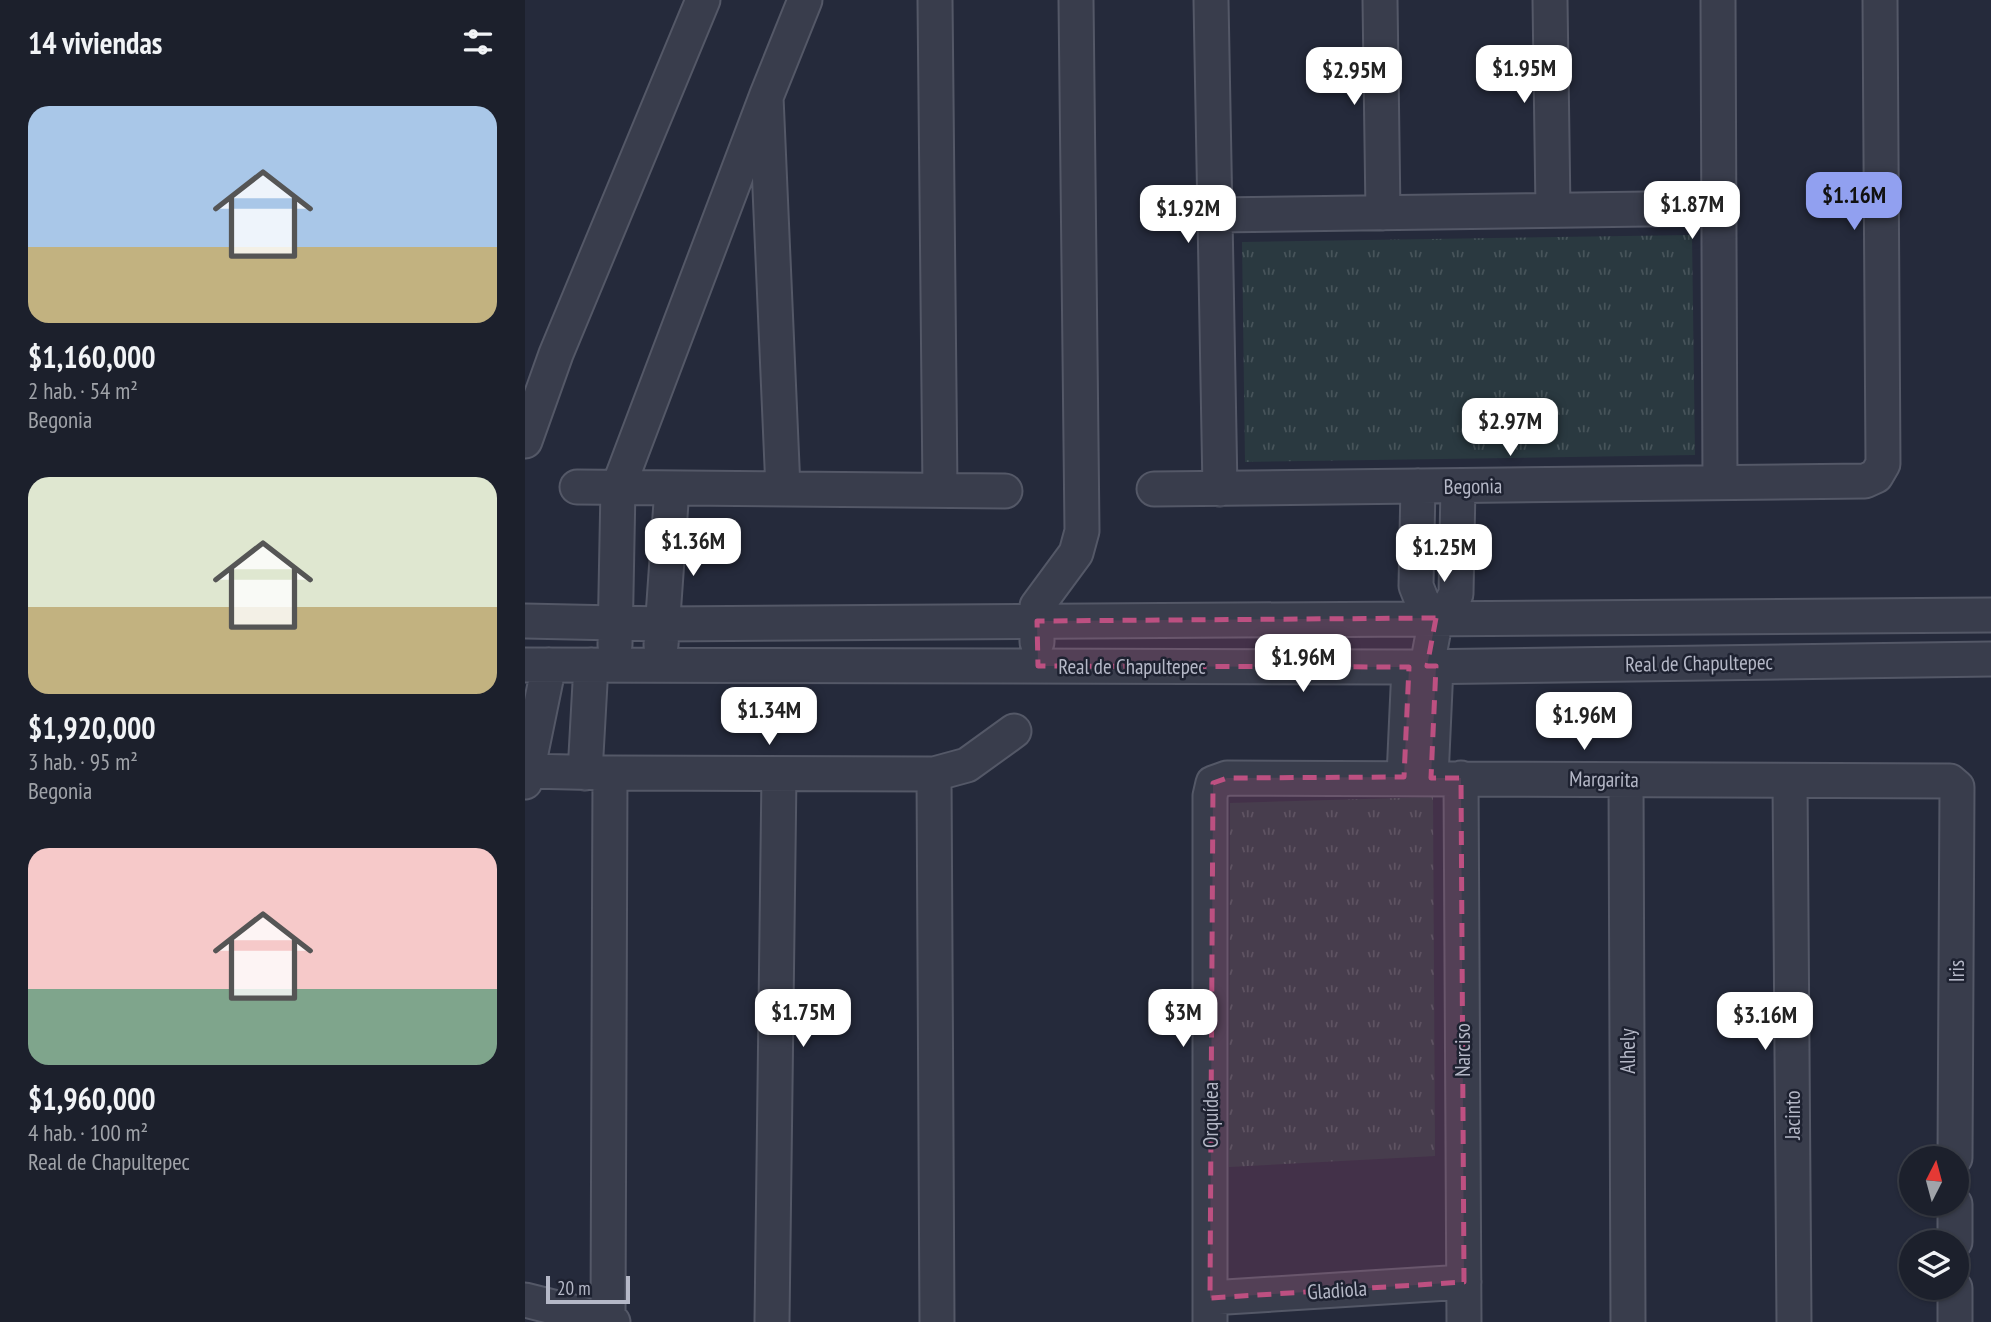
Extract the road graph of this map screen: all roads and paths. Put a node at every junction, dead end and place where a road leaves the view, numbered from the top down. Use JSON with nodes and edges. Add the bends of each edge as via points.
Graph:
{"nodes":[{"id":1,"x":702,"y":0,"type":"edge"},
{"id":2,"x":805,"y":0,"type":"edge"},
{"id":3,"x":936,"y":0,"type":"edge"},
{"id":4,"x":1076,"y":0,"type":"edge"},
{"id":5,"x":1211,"y":0,"type":"edge"},
{"id":6,"x":1380,"y":0,"type":"edge"},
{"id":7,"x":1550,"y":0,"type":"edge"},
{"id":8,"x":1718,"y":0,"type":"edge"},
{"id":9,"x":1880,"y":0,"type":"edge"},
{"id":10,"x":766,"y":97,"type":"junction"},
{"id":11,"x":1719,"y":208,"type":"junction"},
{"id":12,"x":1553,"y":210,"type":"junction"},
{"id":13,"x":1383,"y":213,"type":"junction"},
{"id":14,"x":1215,"y":215,"type":"junction"},
{"id":15,"x":525,"y":441,"type":"edge"},
{"id":16,"x":1720,"y":482,"type":"junction"},
{"id":17,"x":1418,"y":486,"type":"junction"},
{"id":18,"x":1458,"y":486,"type":"junction"},
{"id":19,"x":577,"y":487,"type":"dead end"},
{"id":20,"x":618,"y":488,"type":"junction"},
{"id":21,"x":672,"y":488,"type":"junction"},
{"id":22,"x":783,"y":489,"type":"junction"},
{"id":23,"x":1154,"y":489,"type":"dead end"},
{"id":24,"x":1220,"y":489,"type":"junction"},
{"id":25,"x":940,"y":490,"type":"junction"},
{"id":26,"x":1005,"y":491,"type":"dead end"},
{"id":27,"x":1991,"y":615,"type":"edge"},
{"id":28,"x":1436,"y":618,"type":"junction"},
{"id":29,"x":525,"y":621,"type":"edge"},
{"id":30,"x":1037,"y":621,"type":"junction"},
{"id":31,"x":615,"y":622,"type":"junction"},
{"id":32,"x":662,"y":624,"type":"junction"},
{"id":33,"x":1991,"y":659,"type":"edge"},
{"id":34,"x":537,"y":665,"type":"edge"},
{"id":35,"x":603,"y":665,"type":"junction"},
{"id":36,"x":660,"y":665,"type":"junction"},
{"id":37,"x":1038,"y":666,"type":"junction"},
{"id":38,"x":1424,"y":666,"type":"junction"},
{"id":39,"x":1014,"y":732,"type":"dead end"},
{"id":40,"x":597,"y":773,"type":"junction"},
{"id":41,"x":779,"y":774,"type":"junction"},
{"id":42,"x":935,"y":774,"type":"junction"},
{"id":43,"x":527,"y":776,"type":"edge"},
{"id":44,"x":1432,"y":778,"type":"junction"},
{"id":45,"x":1626,"y":780,"type":"junction"},
{"id":46,"x":1790,"y":782,"type":"junction"},
{"id":47,"x":1213,"y":783,"type":"joint"},
{"id":48,"x":1955,"y":783,"type":"joint"},
{"id":49,"x":1955,"y":1146,"type":"edge"},
{"id":50,"x":1464,"y":1282,"type":"junction"},
{"id":51,"x":525,"y":1300,"type":"edge"},
{"id":52,"x":1955,"y":1300,"type":"edge"},
{"id":53,"x":1210,"y":1310,"type":"edge"},
{"id":54,"x":610,"y":1321,"type":"edge"},
{"id":55,"x":772,"y":1322,"type":"edge"},
{"id":56,"x":937,"y":1322,"type":"edge"},
{"id":57,"x":1464,"y":1322,"type":"edge"},
{"id":58,"x":1628,"y":1322,"type":"edge"},
{"id":59,"x":1794,"y":1322,"type":"edge"},
{"id":60,"x":1955,"y":1322,"type":"edge"}],
"edges":[{"from":1,"to":15,"type":"street","via":[[556,354]]},
{"from":2,"to":10,"type":"street"},
{"from":3,"to":25,"type":"street"},
{"from":4,"to":30,"type":"street","via":[[1082,531],[1076,553],[1037,606]]},
{"from":5,"to":14,"type":"street"},
{"from":6,"to":13,"type":"street"},
{"from":7,"to":12,"type":"street"},
{"from":8,"to":11,"type":"street"},
{"from":9,"to":16,"type":"street","name":"Begonia","via":[[1883,464],[1876,476],[1865,481]]},
{"from":10,"to":20,"type":"street"},
{"from":10,"to":22,"type":"street"},
{"from":11,"to":12,"type":"street"},
{"from":11,"to":16,"type":"street"},
{"from":12,"to":13,"type":"street"},
{"from":13,"to":14,"type":"street"},
{"from":14,"to":24,"type":"street"},
{"from":16,"to":18,"type":"street","name":"Begonia"},
{"from":17,"to":18,"type":"street","name":"Begonia"},
{"from":17,"to":24,"type":"street","name":"Begonia"},
{"from":17,"to":28,"type":"street","via":[[1416,586]]},
{"from":18,"to":28,"type":"street","via":[[1455,594]]},
{"from":19,"to":20,"type":"street"},
{"from":20,"to":21,"type":"street"},
{"from":20,"to":31,"type":"street"},
{"from":21,"to":22,"type":"street"},
{"from":21,"to":32,"type":"street"},
{"from":22,"to":25,"type":"street"},
{"from":23,"to":24,"type":"street","name":"Begonia"},
{"from":25,"to":26,"type":"street"},
{"from":27,"to":28,"type":"street"},
{"from":28,"to":30,"type":"street"},
{"from":28,"to":38,"type":"street","name":"Narciso"},
{"from":29,"to":31,"type":"street"},
{"from":30,"to":32,"type":"street"},
{"from":30,"to":37,"type":"street"},
{"from":31,"to":32,"type":"street"},
{"from":31,"to":35,"type":"street"},
{"from":32,"to":36,"type":"street"},
{"from":33,"to":38,"type":"street","name":"Real de Chapultepec"},
{"from":34,"to":35,"type":"street","name":"Real de Chapultepec"},
{"from":34,"to":43,"type":"street"},
{"from":35,"to":36,"type":"street","name":"Real de Chapultepec"},
{"from":35,"to":40,"type":"street"},
{"from":36,"to":37,"type":"street","name":"Real de Chapultepec"},
{"from":37,"to":38,"type":"street","name":"Real de Chapultepec"},
{"from":38,"to":44,"type":"street","name":"Narciso"},
{"from":39,"to":42,"type":"street","via":[[967,765]]},
{"from":40,"to":41,"type":"street"},
{"from":40,"to":43,"type":"street"},
{"from":40,"to":54,"type":"street"},
{"from":41,"to":42,"type":"street"},
{"from":41,"to":55,"type":"street"},
{"from":42,"to":56,"type":"street"},
{"from":44,"to":45,"type":"street","name":"Margarita"},
{"from":44,"to":47,"type":"street","name":"Margarita","via":[[1227,778]]},
{"from":44,"to":50,"type":"street","name":"Narciso"},
{"from":45,"to":46,"type":"street","name":"Margarita"},
{"from":45,"to":58,"type":"street","name":"Alhely"},
{"from":46,"to":48,"type":"street","name":"Margarita"},
{"from":46,"to":59,"type":"street","name":"Jacinto"},
{"from":47,"to":53,"type":"street","name":"Orquídea"},
{"from":48,"to":49,"type":"street","name":"Iris"},
{"from":50,"to":53,"type":"street","name":"Gladiola"},
{"from":50,"to":57,"type":"street","name":"Narciso"},
{"from":51,"to":54,"type":"street"},
{"from":52,"to":60,"type":"street"}]}
